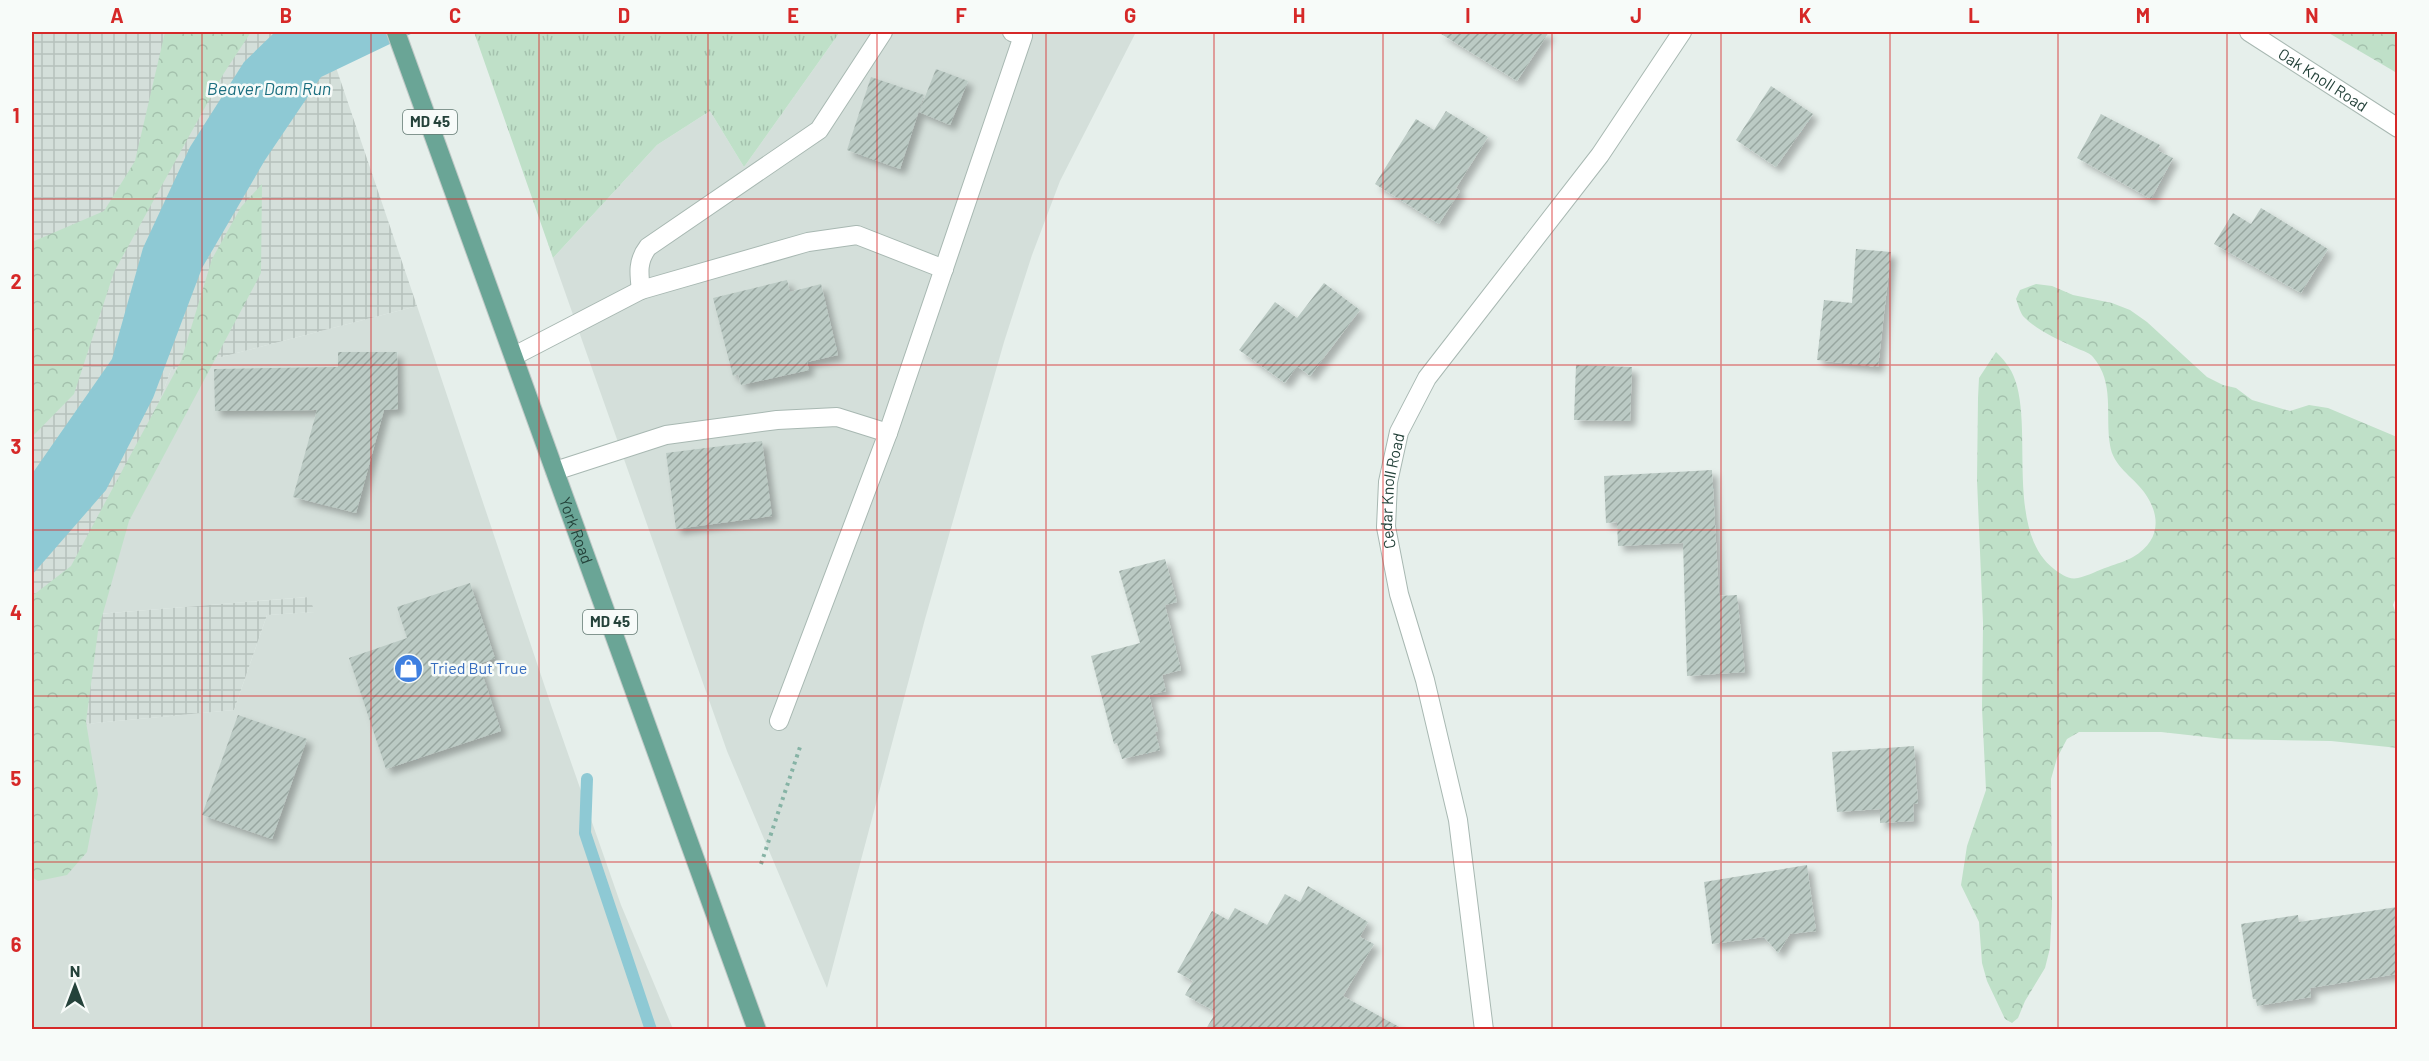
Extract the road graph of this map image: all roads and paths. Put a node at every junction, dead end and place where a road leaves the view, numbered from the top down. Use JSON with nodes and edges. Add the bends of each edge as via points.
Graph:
{"nodes":[{"id":1,"x":396,"y":32,"type":"edge"},
{"id":2,"x":884,"y":32,"type":"edge"},
{"id":3,"x":1012,"y":32,"type":"edge"},
{"id":4,"x":1682,"y":32,"type":"edge"},
{"id":5,"x":2249,"y":32,"type":"edge"},
{"id":6,"x":2397,"y":128,"type":"edge"},
{"id":7,"x":944,"y":269,"type":"junction"},
{"id":8,"x":641,"y":290,"type":"junction"},
{"id":9,"x":514,"y":356,"type":"junction"},
{"id":10,"x":888,"y":433,"type":"junction"},
{"id":11,"x":555,"y":471,"type":"junction"},
{"id":12,"x":779,"y":722,"type":"dead end"},
{"id":13,"x":757,"y":1029,"type":"edge"},
{"id":14,"x":1484,"y":1029,"type":"edge"}],
"edges":[{"from":1,"to":9,"type":"main road","name":"York Road","number":"MD 45"},
{"from":2,"to":8,"type":"street","via":[[819,130],[648,247],[639,267]]},
{"from":3,"to":7,"type":"street","via":[[1023,36]]},
{"from":4,"to":14,"type":"street","name":"Cedar Knoll Road","via":[[1600,155],[1427,378],[1399,432],[1388,482],[1386,527],[1399,594],[1425,680],[1458,820]]},
{"from":5,"to":6,"type":"street","name":"Oak Knoll Road"},
{"from":7,"to":8,"type":"street","via":[[869,239],[845,236],[808,242]]},
{"from":7,"to":10,"type":"street"},
{"from":8,"to":9,"type":"street"},
{"from":9,"to":11,"type":"main road","name":"York Road","number":"MD 45"},
{"from":10,"to":11,"type":"street","via":[[837,417],[777,420],[666,435]]},
{"from":10,"to":12,"type":"street"},
{"from":11,"to":13,"type":"main road","name":"York Road","number":"MD 45"}]}
